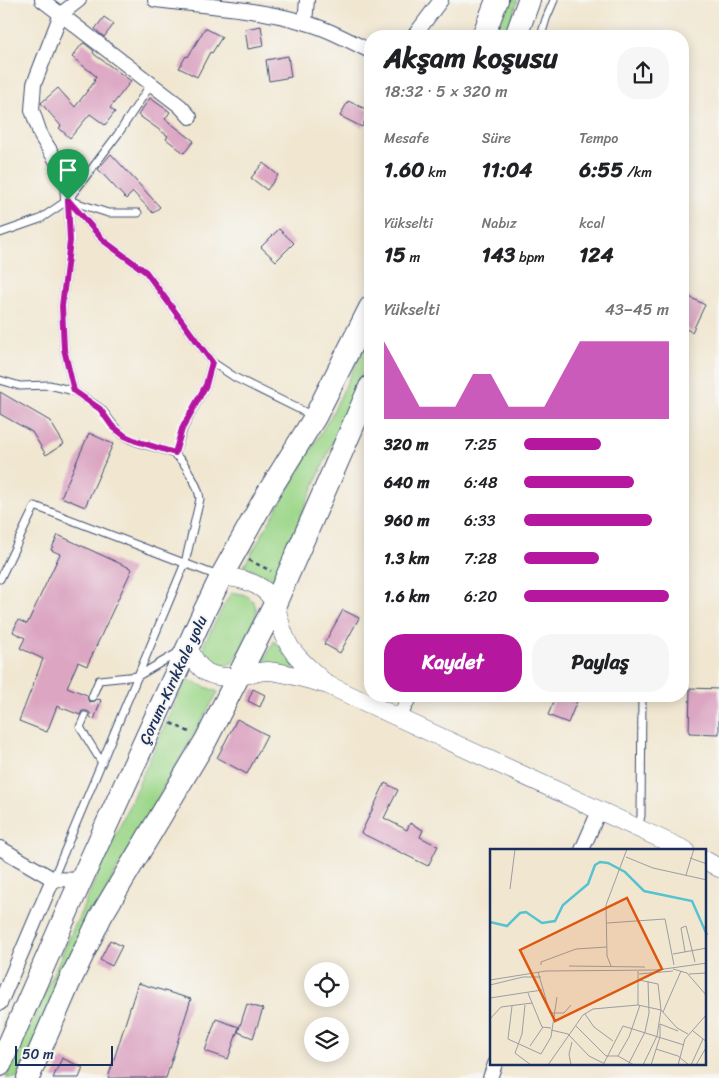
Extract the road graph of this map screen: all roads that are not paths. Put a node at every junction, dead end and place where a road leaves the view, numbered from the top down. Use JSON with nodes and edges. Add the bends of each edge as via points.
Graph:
{"nodes":[{"id":1,"x":42,"y":0,"type":"edge"},
{"id":2,"x":79,"y":0,"type":"edge"},
{"id":3,"x":155,"y":0,"type":"edge"},
{"id":4,"x":307,"y":0,"type":"edge"},
{"id":5,"x":441,"y":0,"type":"edge"},
{"id":6,"x":497,"y":0,"type":"edge"},
{"id":7,"x":529,"y":0,"type":"edge"},
{"id":8,"x":554,"y":0,"type":"edge"},
{"id":9,"x":61,"y":14,"type":"junction"},
{"id":10,"x":305,"y":22,"type":"junction"},
{"id":11,"x":418,"y":30,"type":"edge"},
{"id":12,"x":485,"y":30,"type":"edge"},
{"id":13,"x":518,"y":30,"type":"edge"},
{"id":14,"x":543,"y":30,"type":"edge"},
{"id":15,"x":364,"y":48,"type":"edge"},
{"id":16,"x":151,"y":84,"type":"junction"},
{"id":17,"x":190,"y":117,"type":"dead end"},
{"id":18,"x":68,"y":200,"type":"junction"},
{"id":19,"x":138,"y":213,"type":"dead end"},
{"id":20,"x":0,"y":233,"type":"edge"},
{"id":21,"x":364,"y":320,"type":"edge"},
{"id":22,"x":212,"y":362,"type":"junction"},
{"id":23,"x":0,"y":380,"type":"edge"},
{"id":24,"x":74,"y":391,"type":"junction"},
{"id":25,"x":364,"y":401,"type":"edge"},
{"id":26,"x":314,"y":417,"type":"junction"},
{"id":27,"x":175,"y":453,"type":"junction"},
{"id":28,"x":186,"y":563,"type":"junction"},
{"id":29,"x":221,"y":577,"type":"junction"},
{"id":30,"x":0,"y":579,"type":"edge"},
{"id":31,"x":275,"y":604,"type":"junction"},
{"id":32,"x":188,"y":646,"type":"junction"},
{"id":33,"x":138,"y":676,"type":"junction"},
{"id":34,"x":239,"y":676,"type":"junction"},
{"id":35,"x":328,"y":685,"type":"junction"},
{"id":36,"x":92,"y":697,"type":"dead end"},
{"id":37,"x":364,"y":702,"type":"edge"},
{"id":38,"x":365,"y":702,"type":"edge"},
{"id":39,"x":407,"y":702,"type":"edge"},
{"id":40,"x":642,"y":702,"type":"edge"},
{"id":41,"x":85,"y":716,"type":"dead end"},
{"id":42,"x":399,"y":718,"type":"junction"},
{"id":43,"x":102,"y":763,"type":"junction"},
{"id":44,"x":599,"y":811,"type":"junction"},
{"id":45,"x":638,"y":828,"type":"junction"},
{"id":46,"x":0,"y":848,"type":"edge"},
{"id":47,"x":582,"y":849,"type":"edge"},
{"id":48,"x":683,"y":849,"type":"edge"},
{"id":49,"x":706,"y":861,"type":"edge"},
{"id":50,"x":719,"y":868,"type":"edge"},
{"id":51,"x":53,"y":879,"type":"junction"},
{"id":52,"x":81,"y":880,"type":"junction"},
{"id":53,"x":0,"y":1003,"type":"edge"},
{"id":54,"x":5,"y":1037,"type":"edge"},
{"id":55,"x":0,"y":1065,"type":"edge"},
{"id":56,"x":494,"y":1066,"type":"edge"},
{"id":57,"x":28,"y":1078,"type":"edge"},
{"id":58,"x":490,"y":1078,"type":"edge"}],
"edges":[{"from":1,"to":9,"type":"street"},
{"from":2,"to":9,"type":"street"},
{"from":3,"to":10,"type":"street","via":[[258,12]]},
{"from":4,"to":10,"type":"street"},
{"from":5,"to":11,"type":"street"},
{"from":6,"to":12,"type":"highway"},
{"from":7,"to":13,"type":"highway"},
{"from":8,"to":14,"type":"lane"},
{"from":9,"to":16,"type":"street"},
{"from":9,"to":18,"type":"street","via":[[34,84],[32,110],[41,136],[67,178]]},
{"from":10,"to":15,"type":"street"},
{"from":16,"to":17,"type":"street"},
{"from":16,"to":18,"type":"lane"},
{"from":18,"to":19,"type":"lane","via":[[108,213]]},
{"from":18,"to":20,"type":"lane","via":[[40,219]]},
{"from":18,"to":22,"type":"lane","via":[[104,241],[146,272]]},
{"from":18,"to":24,"type":"lane","via":[[70,241],[62,306],[64,349]]},
{"from":21,"to":26,"type":"highway","name":"Çorum-Kırıkkale yolu"},
{"from":22,"to":26,"type":"lane","via":[[236,378]]},
{"from":22,"to":27,"type":"lane","via":[[206,385],[182,429]]},
{"from":23,"to":24,"type":"lane","via":[[20,386],[49,385]]},
{"from":24,"to":27,"type":"lane","via":[[100,409],[112,426],[125,436]]},
{"from":25,"to":31,"type":"highway"},
{"from":26,"to":29,"type":"highway","name":"Çorum-Kırıkkale yolu"},
{"from":27,"to":28,"type":"lane","via":[[186,465],[199,490],[200,499]]},
{"from":28,"to":29,"type":"lane"},
{"from":28,"to":30,"type":"lane","via":[[35,506]]},
{"from":28,"to":33,"type":"lane"},
{"from":29,"to":31,"type":"street","via":[[251,582]]},
{"from":29,"to":32,"type":"highway","name":"Çorum-Kırıkkale yolu"},
{"from":31,"to":34,"type":"highway"},
{"from":31,"to":35,"type":"street","via":[[291,648]]},
{"from":32,"to":33,"type":"lane"},
{"from":32,"to":34,"type":"street","via":[[193,660],[207,673]]},
{"from":32,"to":52,"type":"highway","name":"Çorum-Kırıkkale yolu"},
{"from":33,"to":36,"type":"lane","via":[[99,680]]},
{"from":33,"to":43,"type":"lane"},
{"from":34,"to":35,"type":"street","via":[[264,671],[281,672]]},
{"from":34,"to":57,"type":"highway","via":[[206,740],[101,916]]},
{"from":35,"to":37,"type":"street"},
{"from":38,"to":42,"type":"street"},
{"from":39,"to":42,"type":"street"},
{"from":40,"to":45,"type":"lane","via":[[641,816]]},
{"from":41,"to":43,"type":"lane","via":[[80,728]]},
{"from":42,"to":44,"type":"street"},
{"from":43,"to":51,"type":"lane"},
{"from":44,"to":45,"type":"street"},
{"from":44,"to":47,"type":"street"},
{"from":45,"to":48,"type":"street"},
{"from":46,"to":51,"type":"street"},
{"from":49,"to":50,"type":"street"},
{"from":51,"to":52,"type":"street"},
{"from":51,"to":53,"type":"street"},
{"from":52,"to":54,"type":"highway","name":"Çorum-Kırıkkale yolu"},
{"from":54,"to":55,"type":"highway","name":"Çorum-Kırıkkale yolu"},
{"from":56,"to":58,"type":"street"}]}
